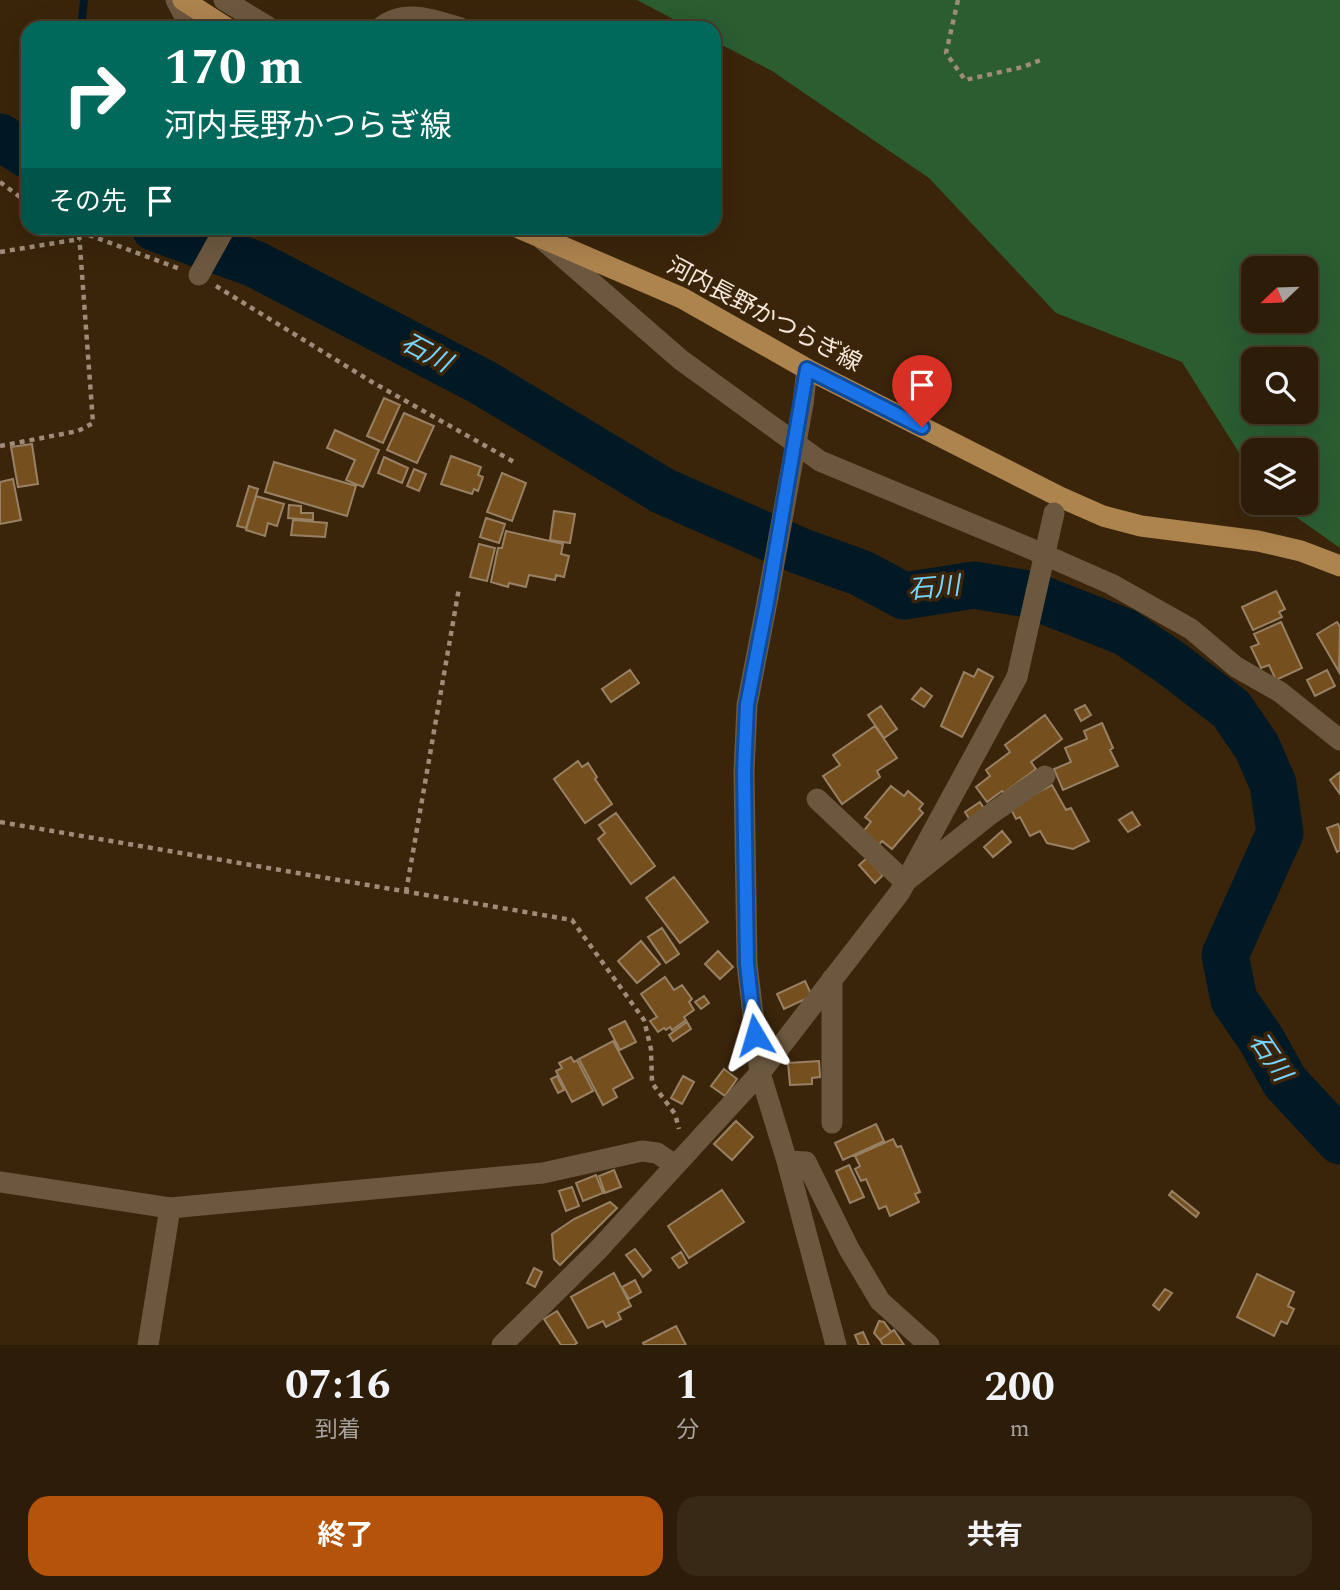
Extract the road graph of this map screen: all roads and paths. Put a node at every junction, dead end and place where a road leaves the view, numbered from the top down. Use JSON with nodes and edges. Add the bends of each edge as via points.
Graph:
{"nodes":[{"id":1,"x":224,"y":0,"type":"edge"},
{"id":2,"x":958,"y":0,"type":"edge"},
{"id":3,"x":185,"y":1,"type":"edge"},
{"id":4,"x":189,"y":21,"type":"edge"},
{"id":5,"x":216,"y":21,"type":"edge"},
{"id":6,"x":258,"y":21,"type":"edge"},
{"id":7,"x":395,"y":21,"type":"edge"},
{"id":8,"x":438,"y":21,"type":"edge"},
{"id":9,"x":1043,"y":59,"type":"dead end"},
{"id":10,"x":0,"y":183,"type":"edge"},
{"id":11,"x":21,"y":198,"type":"edge"},
{"id":12,"x":221,"y":235,"type":"edge"},
{"id":13,"x":79,"y":236,"type":"junction"},
{"id":14,"x":539,"y":236,"type":"joint"},
{"id":15,"x":0,"y":252,"type":"edge"},
{"id":16,"x":201,"y":271,"type":"junction"},
{"id":17,"x":807,"y":369,"type":"junction"},
{"id":18,"x":0,"y":446,"type":"edge"},
{"id":19,"x":514,"y":462,"type":"dead end"},
{"id":20,"x":1057,"y":505,"type":"junction"},
{"id":21,"x":1340,"y":566,"type":"edge"},
{"id":22,"x":459,"y":588,"type":"dead end"},
{"id":23,"x":1340,"y":740,"type":"edge"},
{"id":24,"x":1045,"y":776,"type":"dead end"},
{"id":25,"x":817,"y":799,"type":"dead end"},
{"id":26,"x":0,"y":822,"type":"edge"},
{"id":27,"x":905,"y":882,"type":"junction"},
{"id":28,"x":406,"y":891,"type":"junction"},
{"id":29,"x":832,"y":979,"type":"junction"},
{"id":30,"x":760,"y":1073,"type":"junction"},
{"id":31,"x":832,"y":1123,"type":"dead end"},
{"id":32,"x":681,"y":1159,"type":"junction"},
{"id":33,"x":787,"y":1161,"type":"junction"},
{"id":34,"x":0,"y":1182,"type":"edge"},
{"id":35,"x":170,"y":1208,"type":"junction"},
{"id":36,"x":148,"y":1345,"type":"edge"},
{"id":37,"x":502,"y":1345,"type":"edge"},
{"id":38,"x":836,"y":1345,"type":"edge"},
{"id":39,"x":929,"y":1345,"type":"edge"}],
"edges":[{"from":1,"to":6,"type":"street"},
{"from":2,"to":9,"type":"path","via":[[946,53],[965,80]]},
{"from":3,"to":4,"type":"street"},
{"from":3,"to":5,"type":"main road"},
{"from":7,"to":8,"type":"street","via":[[422,16]]},
{"from":10,"to":11,"type":"path"},
{"from":12,"to":16,"type":"street"},
{"from":13,"to":15,"type":"path"},
{"from":13,"to":16,"type":"path"},
{"from":13,"to":18,"type":"path","via":[[93,422],[78,430]]},
{"from":14,"to":17,"type":"main road","name":"河内長野かつらぎ線","via":[[682,298]]},
{"from":14,"to":23,"type":"street","via":[[681,360],[820,461],[1111,584],[1191,629],[1236,667],[1280,692]]},
{"from":16,"to":19,"type":"path","via":[[372,382]]},
{"from":17,"to":20,"type":"main road","name":"河内長野かつらぎ線"},
{"from":17,"to":30,"type":"street","bridge":true,"via":[[747,705],[747,964]]},
{"from":20,"to":21,"type":"main road","name":"河内長野かつらぎ線","via":[[1141,526],[1258,541]]},
{"from":20,"to":27,"type":"street","bridge":true,"via":[[1017,677]]},
{"from":22,"to":28,"type":"path"},
{"from":24,"to":27,"type":"street"},
{"from":25,"to":27,"type":"street"},
{"from":26,"to":28,"type":"path"},
{"from":27,"to":29,"type":"street"},
{"from":28,"to":32,"type":"path","via":[[572,920],[644,1020],[652,1083],[675,1114]]},
{"from":29,"to":30,"type":"street"},
{"from":29,"to":31,"type":"street"},
{"from":30,"to":32,"type":"street"},
{"from":30,"to":33,"type":"street"},
{"from":32,"to":35,"type":"street","via":[[642,1151],[543,1173]]},
{"from":32,"to":37,"type":"street"},
{"from":33,"to":38,"type":"street"},
{"from":33,"to":39,"type":"street","via":[[806,1162],[880,1301]]},
{"from":34,"to":35,"type":"street"},
{"from":35,"to":36,"type":"street"}]}
